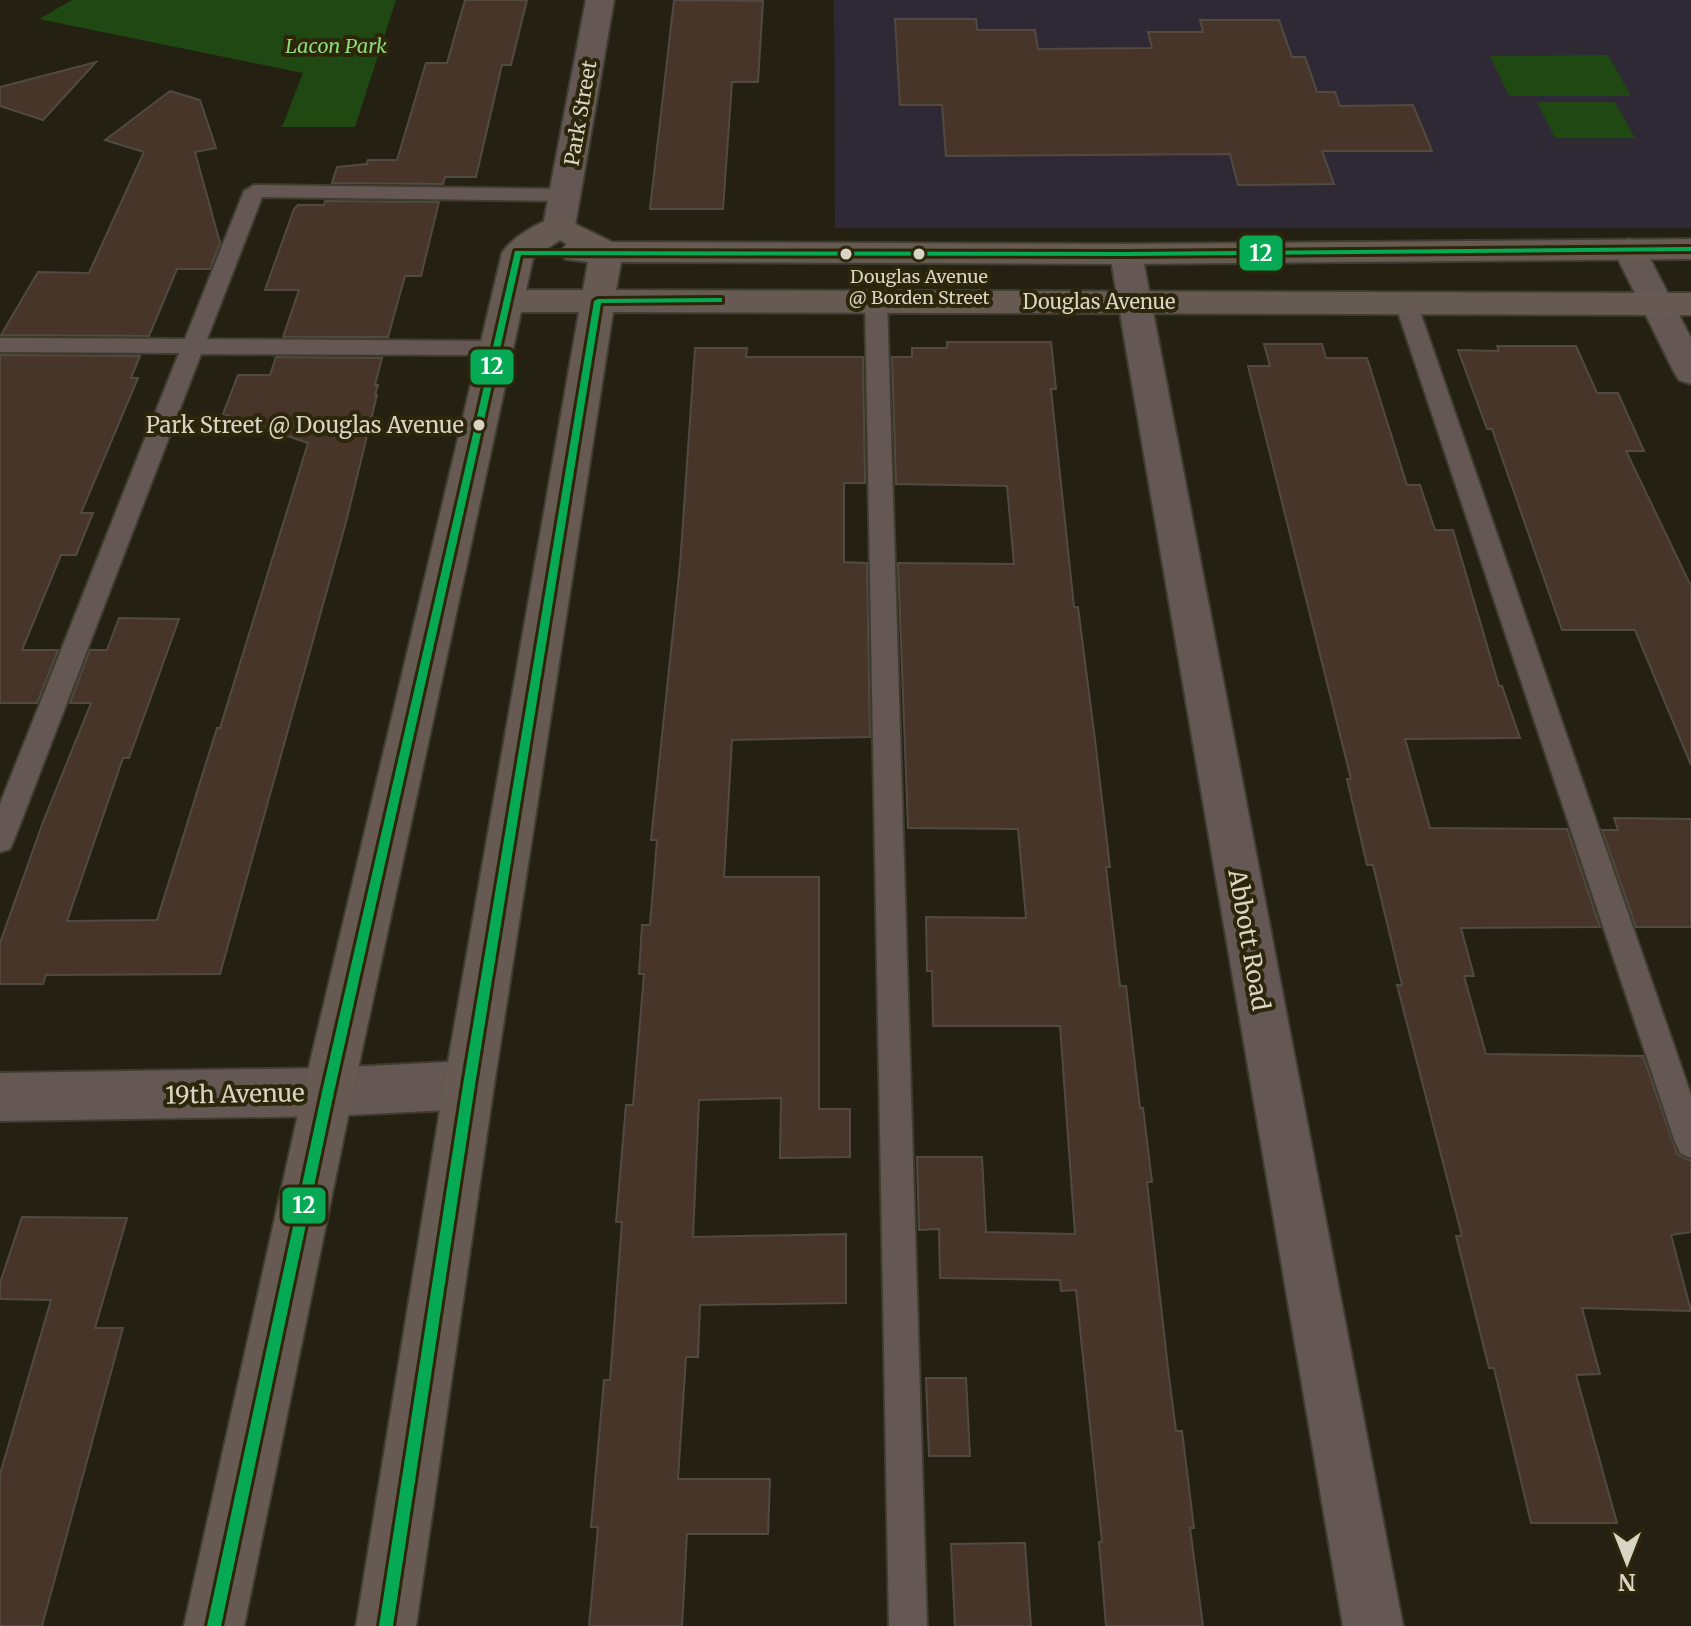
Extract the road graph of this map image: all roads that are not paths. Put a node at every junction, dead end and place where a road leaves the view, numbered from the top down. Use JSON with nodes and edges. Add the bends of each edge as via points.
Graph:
{"nodes":[{"id":1,"x":600,"y":0,"type":"edge"},
{"id":2,"x":562,"y":211,"type":"junction"},
{"id":3,"x":1629,"y":249,"type":"junction"},
{"id":4,"x":1691,"y":249,"type":"edge"},
{"id":5,"x":606,"y":252,"type":"junction"},
{"id":6,"x":518,"y":253,"type":"junction"},
{"id":7,"x":1126,"y":254,"type":"junction"},
{"id":8,"x":876,"y":300,"type":"junction"},
{"id":9,"x":506,"y":301,"type":"junction"},
{"id":10,"x":598,"y":301,"type":"junction"},
{"id":11,"x":1134,"y":301,"type":"junction"},
{"id":12,"x":1406,"y":303,"type":"junction"},
{"id":13,"x":1657,"y":304,"type":"junction"},
{"id":14,"x":1691,"y":304,"type":"edge"},
{"id":15,"x":0,"y":345,"type":"edge"},
{"id":16,"x":193,"y":348,"type":"junction"},
{"id":17,"x":497,"y":348,"type":"junction"},
{"id":18,"x":1691,"y":372,"type":"edge"},
{"id":19,"x":0,"y":840,"type":"edge"},
{"id":20,"x":469,"y":1085,"type":"junction"},
{"id":21,"x":328,"y":1092,"type":"junction"},
{"id":22,"x":0,"y":1097,"type":"edge"},
{"id":23,"x":1691,"y":1142,"type":"edge"},
{"id":24,"x":214,"y":1626,"type":"edge"},
{"id":25,"x":386,"y":1626,"type":"edge"},
{"id":26,"x":908,"y":1626,"type":"edge"},
{"id":27,"x":1373,"y":1626,"type":"edge"}],
"edges":[{"from":1,"to":2,"type":"street","name":"Park Street"},
{"from":2,"to":5,"type":"street"},
{"from":2,"to":6,"type":"street"},
{"from":2,"to":16,"type":"lane","via":[[254,191]]},
{"from":3,"to":4,"type":"street","name":"Douglas Avenue"},
{"from":3,"to":7,"type":"street","name":"Douglas Avenue"},
{"from":3,"to":13,"type":"street"},
{"from":5,"to":6,"type":"street","name":"Douglas Avenue"},
{"from":5,"to":7,"type":"street","name":"Douglas Avenue"},
{"from":5,"to":10,"type":"street"},
{"from":6,"to":9,"type":"street"},
{"from":7,"to":11,"type":"street","name":"Abbott Road"},
{"from":8,"to":10,"type":"street","name":"Douglas Avenue"},
{"from":8,"to":11,"type":"street","name":"Douglas Avenue"},
{"from":8,"to":26,"type":"lane"},
{"from":9,"to":10,"type":"street","name":"Douglas Avenue"},
{"from":9,"to":17,"type":"street"},
{"from":10,"to":20,"type":"street"},
{"from":11,"to":12,"type":"street","name":"Douglas Avenue"},
{"from":11,"to":27,"type":"street","name":"Abbott Road"},
{"from":12,"to":13,"type":"street","name":"Douglas Avenue"},
{"from":12,"to":23,"type":"lane"},
{"from":13,"to":14,"type":"street","name":"Douglas Avenue"},
{"from":13,"to":18,"type":"street"},
{"from":15,"to":16,"type":"lane"},
{"from":16,"to":17,"type":"lane"},
{"from":16,"to":19,"type":"lane"},
{"from":17,"to":21,"type":"street"},
{"from":20,"to":21,"type":"street","name":"19th Avenue"},
{"from":20,"to":25,"type":"street"},
{"from":21,"to":22,"type":"street","name":"19th Avenue"},
{"from":21,"to":24,"type":"street"}]}
